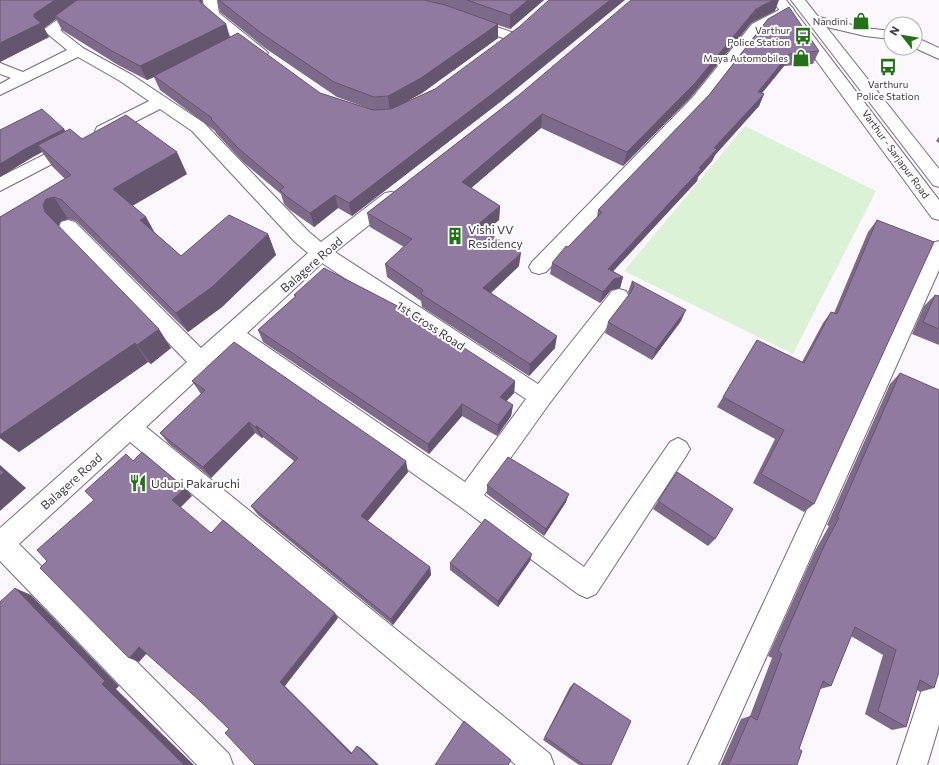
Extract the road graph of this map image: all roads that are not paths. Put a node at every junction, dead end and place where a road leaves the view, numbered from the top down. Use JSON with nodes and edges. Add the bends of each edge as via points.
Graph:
{"nodes":[{"id":1,"x":94,"y":0,"type":"edge"},
{"id":2,"x":210,"y":0,"type":"edge"},
{"id":3,"x":788,"y":3,"type":"edge"},
{"id":4,"x":457,"y":18,"type":"edge"},
{"id":5,"x":815,"y":20,"type":"junction"},
{"id":6,"x":883,"y":34,"type":"edge"},
{"id":7,"x":243,"y":40,"type":"junction"},
{"id":8,"x":499,"y":46,"type":"edge"},
{"id":9,"x":923,"y":46,"type":"edge"},
{"id":10,"x":229,"y":47,"type":"edge"},
{"id":11,"x":78,"y":50,"type":"junction"},
{"id":12,"x":939,"y":54,"type":"edge"},
{"id":13,"x":272,"y":61,"type":"edge"},
{"id":14,"x":0,"y":68,"type":"edge"},
{"id":15,"x":23,"y":78,"type":"junction"},
{"id":16,"x":0,"y":90,"type":"edge"},
{"id":17,"x":160,"y":102,"type":"junction"},
{"id":18,"x":939,"y":181,"type":"edge"},
{"id":19,"x":0,"y":185,"type":"edge"},
{"id":20,"x":401,"y":191,"type":"edge"},
{"id":21,"x":939,"y":213,"type":"edge"},
{"id":22,"x":68,"y":227,"type":"edge"},
{"id":23,"x":939,"y":248,"type":"edge"},
{"id":24,"x":321,"y":253,"type":"junction"},
{"id":25,"x":539,"y":267,"type":"dead end"},
{"id":26,"x":619,"y":297,"type":"dead end"},
{"id":27,"x":233,"y":335,"type":"junction"},
{"id":28,"x":202,"y":363,"type":"junction"},
{"id":29,"x":542,"y":398,"type":"junction"},
{"id":30,"x":130,"y":428,"type":"junction"},
{"id":31,"x":678,"y":449,"type":"dead end"},
{"id":32,"x":468,"y":498,"type":"junction"},
{"id":33,"x":1,"y":544,"type":"edge"},
{"id":34,"x":939,"y":678,"type":"edge"},
{"id":35,"x":218,"y":765,"type":"edge"},
{"id":36,"x":539,"y":765,"type":"edge"},
{"id":37,"x":703,"y":765,"type":"edge"},
{"id":38,"x":912,"y":765,"type":"edge"}],
"edges":[{"from":1,"to":11,"type":"street","name":"1st Cross Road","via":[[50,30]]},
{"from":2,"to":7,"type":"street","via":[[212,15]]},
{"from":3,"to":5,"type":"street","name":"Varthur - Sarjapur Road"},
{"from":3,"to":21,"type":"street","name":"Varthur - Sarjapur Road"},
{"from":3,"to":25,"type":"street","via":[[757,27],[698,102]]},
{"from":4,"to":8,"type":"street","via":[[518,32]]},
{"from":5,"to":6,"type":"street"},
{"from":5,"to":18,"type":"street","name":"Varthur - Sarjapur Road"},
{"from":7,"to":10,"type":"street"},
{"from":7,"to":13,"type":"street"},
{"from":9,"to":12,"type":"street"},
{"from":11,"to":15,"type":"street"},
{"from":11,"to":17,"type":"street","name":"1st Cross Road","via":[[126,78],[151,87]]},
{"from":14,"to":15,"type":"street"},
{"from":15,"to":16,"type":"street"},
{"from":17,"to":19,"type":"street","via":[[38,163]]},
{"from":17,"to":24,"type":"street","name":"1st Cross Road","via":[[198,127],[302,237]]},
{"from":20,"to":24,"type":"street","name":"Balagere Road"},
{"from":22,"to":28,"type":"street"},
{"from":23,"to":37,"type":"street"},
{"from":24,"to":27,"type":"street","name":"Balagere Road"},
{"from":24,"to":29,"type":"street","name":"1st Cross Road"},
{"from":26,"to":29,"type":"street"},
{"from":27,"to":28,"type":"street","name":"Balagere Road"},
{"from":27,"to":32,"type":"street"},
{"from":28,"to":30,"type":"street","name":"Balagere Road"},
{"from":29,"to":32,"type":"street"},
{"from":30,"to":33,"type":"street","name":"Balagere Road"},
{"from":30,"to":36,"type":"street"},
{"from":31,"to":32,"type":"street","via":[[587,585]]},
{"from":33,"to":35,"type":"street"},
{"from":34,"to":38,"type":"street"}]}
